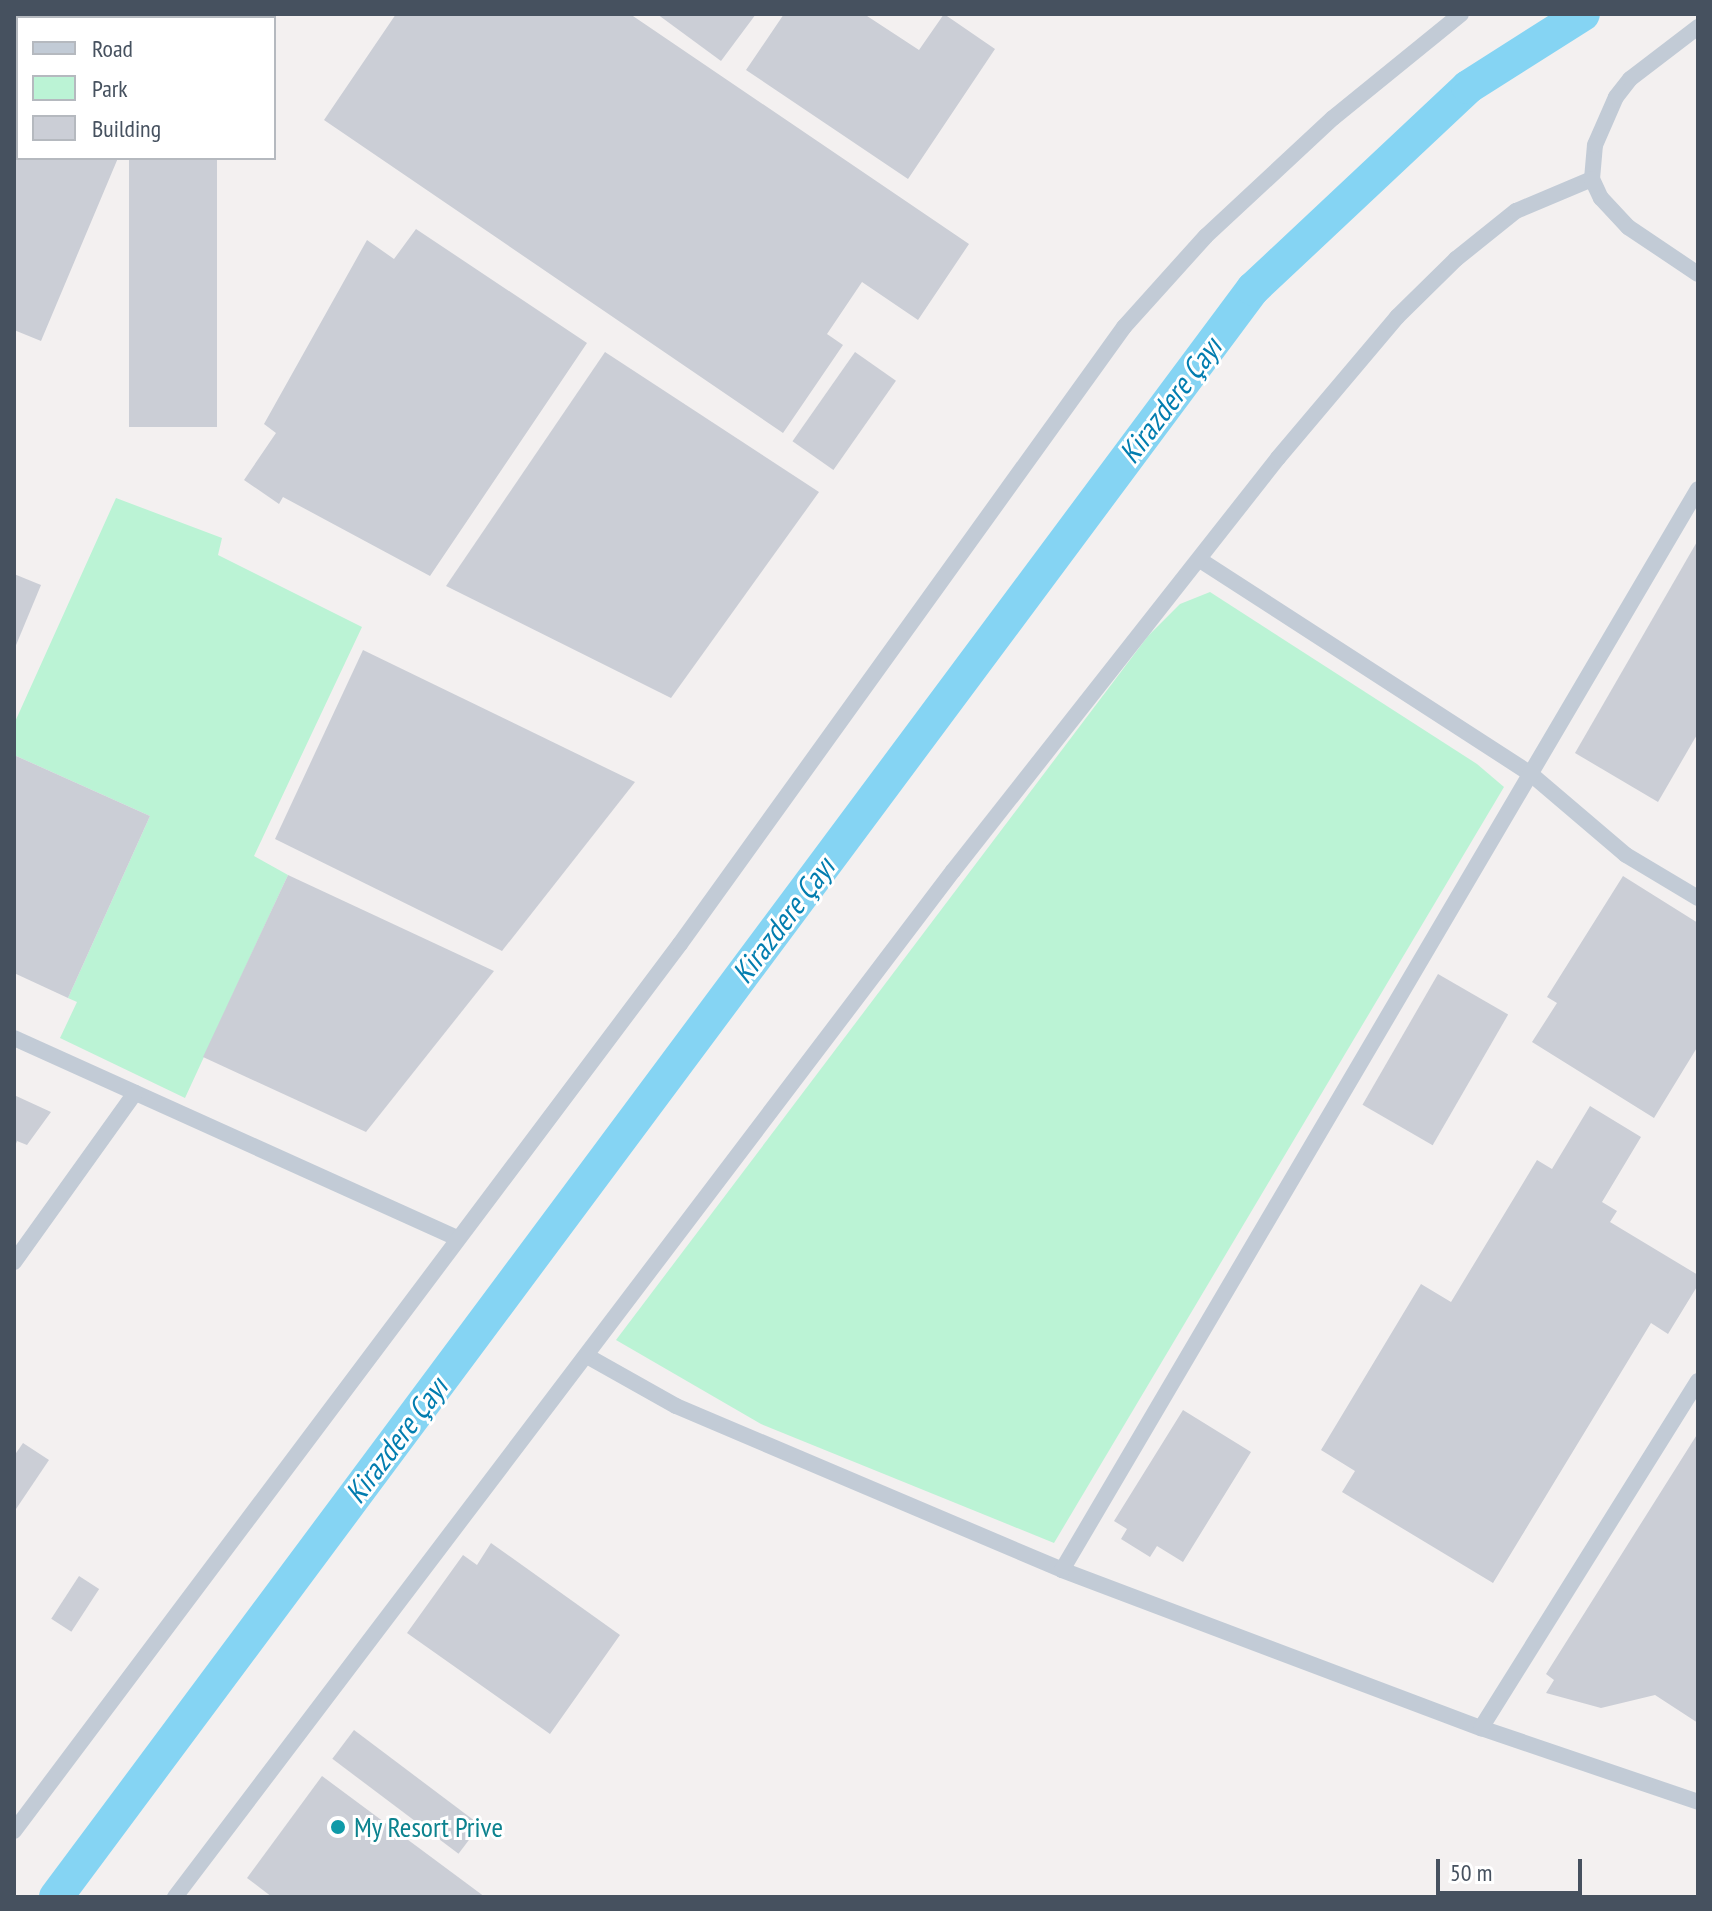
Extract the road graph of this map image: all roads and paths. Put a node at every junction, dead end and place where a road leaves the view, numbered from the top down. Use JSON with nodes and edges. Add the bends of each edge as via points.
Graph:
{"nodes":[{"id":1,"x":1461,"y":14,"type":"edge"},
{"id":2,"x":1698,"y":27,"type":"edge"},
{"id":3,"x":1592,"y":179,"type":"junction"},
{"id":4,"x":1698,"y":274,"type":"edge"},
{"id":5,"x":1698,"y":489,"type":"edge"},
{"id":6,"x":1200,"y":560,"type":"junction"},
{"id":7,"x":1532,"y":775,"type":"junction"},
{"id":8,"x":1698,"y":898,"type":"edge"},
{"id":9,"x":14,"y":1038,"type":"edge"},
{"id":10,"x":135,"y":1093,"type":"junction"},
{"id":11,"x":456,"y":1238,"type":"junction"},
{"id":12,"x":14,"y":1262,"type":"edge"},
{"id":13,"x":587,"y":1356,"type":"junction"},
{"id":14,"x":1698,"y":1381,"type":"edge"},
{"id":15,"x":1062,"y":1570,"type":"junction"},
{"id":16,"x":1481,"y":1728,"type":"junction"},
{"id":17,"x":1698,"y":1802,"type":"edge"},
{"id":18,"x":14,"y":1831,"type":"edge"},
{"id":19,"x":175,"y":1897,"type":"edge"}],
"edges":[{"from":1,"to":11,"type":"street","via":[[1333,118],[1229,214],[1124,327],[680,944]]},
{"from":2,"to":3,"type":"street","via":[[1630,79],[1616,97],[1595,145]]},
{"from":3,"to":4,"type":"street","via":[[1601,198],[1628,227]]},
{"from":3,"to":6,"type":"street","via":[[1516,211],[1456,259],[1347,375]]},
{"from":5,"to":7,"type":"street"},
{"from":6,"to":7,"type":"street"},
{"from":6,"to":13,"type":"street","via":[[953,871]]},
{"from":7,"to":8,"type":"street","via":[[1626,855]]},
{"from":7,"to":15,"type":"street"},
{"from":9,"to":10,"type":"street"},
{"from":10,"to":11,"type":"street"},
{"from":10,"to":12,"type":"street"},
{"from":11,"to":18,"type":"street"},
{"from":13,"to":15,"type":"street","via":[[676,1406]]},
{"from":13,"to":19,"type":"street"},
{"from":14,"to":16,"type":"street"},
{"from":15,"to":16,"type":"street"},
{"from":16,"to":17,"type":"street"}]}
